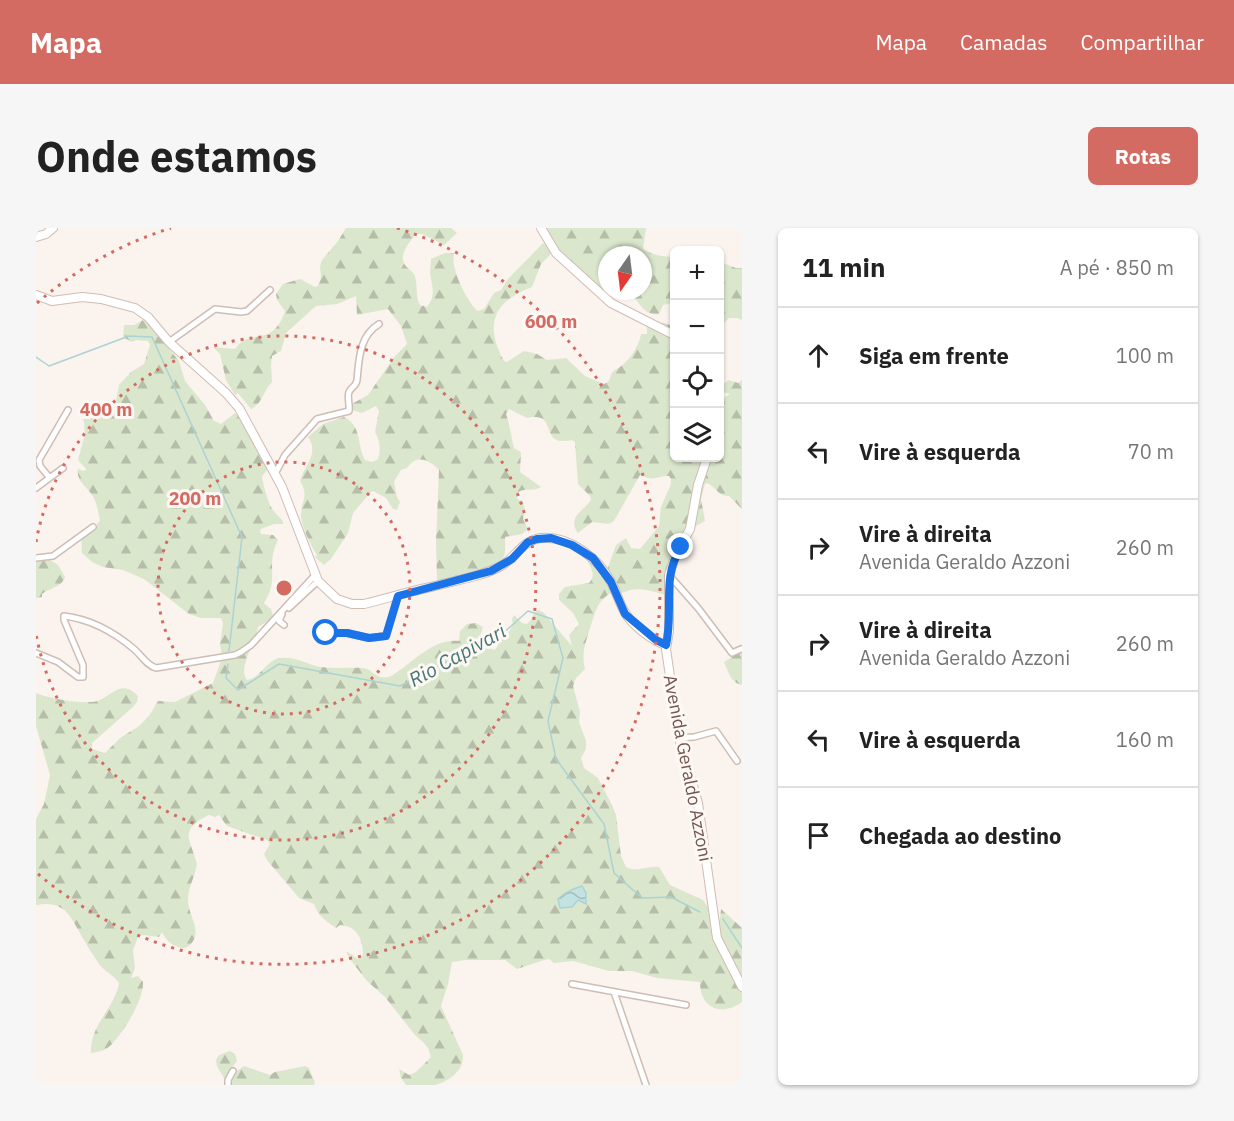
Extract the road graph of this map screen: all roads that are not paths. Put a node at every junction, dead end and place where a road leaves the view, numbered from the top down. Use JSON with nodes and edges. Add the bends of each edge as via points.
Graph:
{"nodes":[{"id":1,"x":54,"y":228,"type":"edge"},
{"id":2,"x":541,"y":228,"type":"edge"},
{"id":3,"x":44,"y":231,"type":"edge"},
{"id":4,"x":36,"y":237,"type":"edge"},
{"id":5,"x":270,"y":290,"type":"dead end"},
{"id":6,"x":36,"y":295,"type":"edge"},
{"id":7,"x":379,"y":324,"type":"dead end"},
{"id":8,"x":670,"y":332,"type":"edge"},
{"id":9,"x":169,"y":342,"type":"junction"},
{"id":10,"x":68,"y":410,"type":"dead end"},
{"id":11,"x":706,"y":462,"type":"edge"},
{"id":12,"x":63,"y":468,"type":"dead end"},
{"id":13,"x":275,"y":474,"type":"junction"},
{"id":14,"x":49,"y":477,"type":"junction"},
{"id":15,"x":36,"y":488,"type":"edge"},
{"id":16,"x":93,"y":527,"type":"dead end"},
{"id":17,"x":36,"y":558,"type":"edge"},
{"id":18,"x":669,"y":575,"type":"junction"},
{"id":19,"x":317,"y":577,"type":"junction"},
{"id":20,"x":398,"y":596,"type":"junction"},
{"id":21,"x":284,"y":625,"type":"dead end"},
{"id":22,"x":326,"y":633,"type":"dead end"},
{"id":23,"x":666,"y":645,"type":"junction"},
{"id":24,"x":741,"y":649,"type":"edge"},
{"id":25,"x":36,"y":652,"type":"edge"},
{"id":26,"x":679,"y":738,"type":"junction"},
{"id":27,"x":737,"y":761,"type":"dead end"},
{"id":28,"x":572,"y":984,"type":"dead end"},
{"id":29,"x":742,"y":987,"type":"edge"},
{"id":30,"x":614,"y":992,"type":"junction"},
{"id":31,"x":686,"y":1005,"type":"dead end"},
{"id":32,"x":233,"y":1071,"type":"dead end"},
{"id":33,"x":228,"y":1085,"type":"edge"},
{"id":34,"x":646,"y":1085,"type":"edge"}],
"edges":[{"from":1,"to":3,"type":"street"},
{"from":2,"to":8,"type":"street","via":[[556,253],[611,303]]},
{"from":3,"to":4,"type":"street"},
{"from":5,"to":9,"type":"street","via":[[248,311],[215,309]]},
{"from":6,"to":9,"type":"street","via":[[52,301],[91,297],[135,308]]},
{"from":7,"to":13,"type":"street","via":[[371,329],[361,351],[356,384],[349,394],[349,411],[317,419],[285,455]]},
{"from":9,"to":13,"type":"street","via":[[233,400]]},
{"from":10,"to":14,"type":"street","via":[[39,460]]},
{"from":11,"to":18,"type":"street","via":[[690,530]]},
{"from":12,"to":14,"type":"street"},
{"from":13,"to":19,"type":"street"},
{"from":14,"to":15,"type":"street"},
{"from":16,"to":17,"type":"street","via":[[53,556]]},
{"from":18,"to":23,"type":"street","name":"Avenida Geraldo Azzoni"},
{"from":18,"to":24,"type":"street","via":[[732,653]]},
{"from":19,"to":20,"type":"street","via":[[337,599],[352,604]]},
{"from":19,"to":21,"type":"street","via":[[281,616],[279,621]]},
{"from":19,"to":25,"type":"street","via":[[250,645],[235,655],[156,668],[103,628],[68,616],[64,620],[83,665],[83,677]]},
{"from":20,"to":22,"type":"street","via":[[386,636]]},
{"from":20,"to":23,"type":"street","via":[[491,571],[512,559],[528,542],[551,538],[593,558],[611,582],[625,614]]},
{"from":23,"to":26,"type":"street","name":"Avenida Geraldo Azzoni"},
{"from":26,"to":27,"type":"street","via":[[716,731]]},
{"from":26,"to":29,"type":"street","name":"Avenida Geraldo Azzoni","via":[[698,803],[717,938]]},
{"from":28,"to":30,"type":"street"},
{"from":30,"to":31,"type":"street"},
{"from":30,"to":34,"type":"street"},
{"from":32,"to":33,"type":"street"}]}
